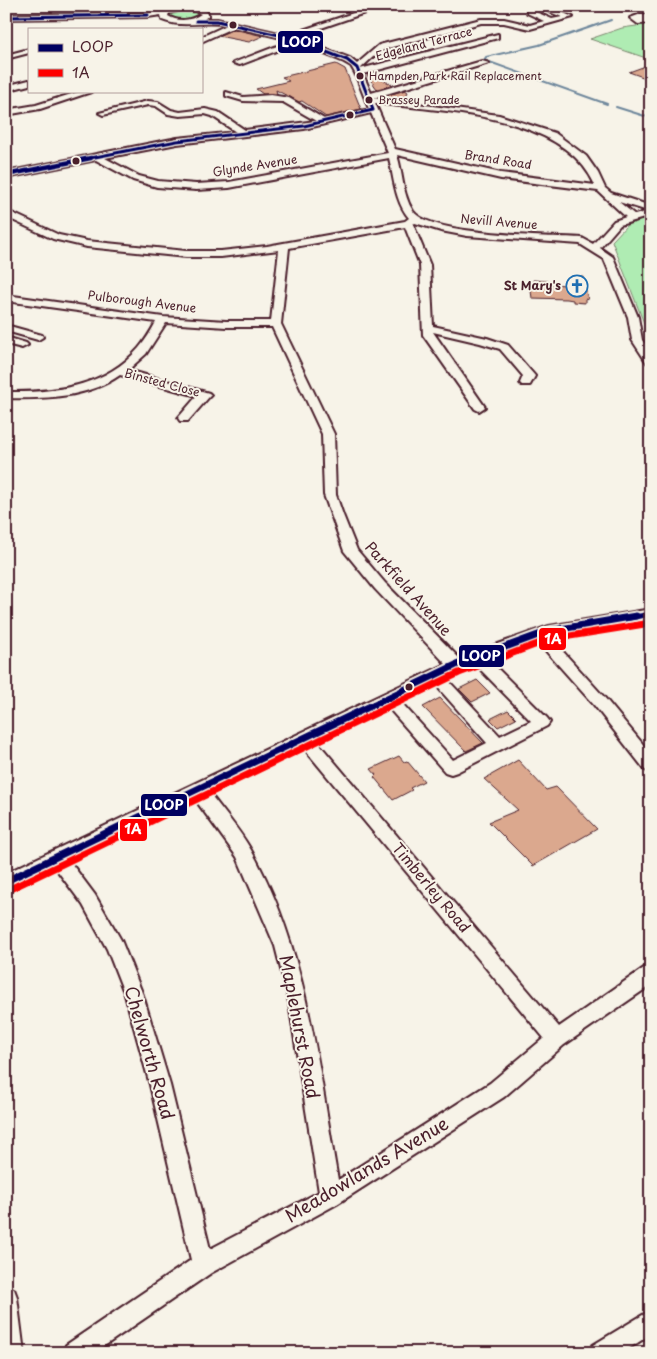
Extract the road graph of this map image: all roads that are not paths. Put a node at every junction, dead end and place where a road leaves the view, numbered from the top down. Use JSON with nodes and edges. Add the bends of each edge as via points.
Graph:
{"nodes":[{"id":1,"x":125,"y":6,"type":"edge"},
{"id":2,"x":382,"y":6,"type":"edge"},
{"id":3,"x":191,"y":7,"type":"edge"},
{"id":4,"x":204,"y":10,"type":"edge"},
{"id":5,"x":123,"y":16,"type":"junction"},
{"id":6,"x":167,"y":16,"type":"junction"},
{"id":7,"x":6,"y":17,"type":"edge"},
{"id":8,"x":651,"y":17,"type":"edge"},
{"id":9,"x":193,"y":21,"type":"junction"},
{"id":10,"x":217,"y":21,"type":"junction"},
{"id":11,"x":552,"y":22,"type":"junction"},
{"id":12,"x":651,"y":22,"type":"edge"},
{"id":13,"x":233,"y":25,"type":"junction"},
{"id":14,"x":169,"y":28,"type":"edge"},
{"id":15,"x":172,"y":28,"type":"edge"},
{"id":16,"x":495,"y":36,"type":"dead end"},
{"id":17,"x":288,"y":38,"type":"junction"},
{"id":18,"x":202,"y":40,"type":"edge"},
{"id":19,"x":296,"y":41,"type":"junction"},
{"id":20,"x":402,"y":41,"type":"junction"},
{"id":21,"x":28,"y":51,"type":"edge"},
{"id":22,"x":426,"y":52,"type":"dead end"},
{"id":23,"x":6,"y":57,"type":"edge"},
{"id":24,"x":366,"y":58,"type":"junction"},
{"id":25,"x":347,"y":60,"type":"junction"},
{"id":26,"x":237,"y":63,"type":"dead end"},
{"id":27,"x":485,"y":63,"type":"dead end"},
{"id":28,"x":358,"y":71,"type":"junction"},
{"id":29,"x":28,"y":82,"type":"edge"},
{"id":30,"x":6,"y":89,"type":"edge"},
{"id":31,"x":87,"y":92,"type":"edge"},
{"id":32,"x":228,"y":94,"type":"dead end"},
{"id":33,"x":368,"y":98,"type":"junction"},
{"id":34,"x":372,"y":110,"type":"junction"},
{"id":35,"x":6,"y":113,"type":"edge"},
{"id":36,"x":103,"y":113,"type":"dead end"},
{"id":37,"x":323,"y":122,"type":"junction"},
{"id":38,"x":245,"y":134,"type":"junction"},
{"id":39,"x":392,"y":153,"type":"junction"},
{"id":40,"x":97,"y":157,"type":"junction"},
{"id":41,"x":6,"y":175,"type":"edge"},
{"id":42,"x":604,"y":192,"type":"junction"},
{"id":43,"x":651,"y":211,"type":"edge"},
{"id":44,"x":6,"y":213,"type":"edge"},
{"id":45,"x":633,"y":218,"type":"junction"},
{"id":46,"x":412,"y":221,"type":"junction"},
{"id":47,"x":284,"y":246,"type":"junction"},
{"id":48,"x":595,"y":248,"type":"junction"},
{"id":49,"x":6,"y":298,"type":"edge"},
{"id":50,"x":18,"y":300,"type":"junction"},
{"id":51,"x":6,"y":310,"type":"edge"},
{"id":52,"x":163,"y":320,"type":"junction"},
{"id":53,"x":276,"y":324,"type":"junction"},
{"id":54,"x":6,"y":328,"type":"edge"},
{"id":55,"x":428,"y":328,"type":"junction"},
{"id":56,"x":38,"y":337,"type":"dead end"},
{"id":57,"x":6,"y":340,"type":"edge"},
{"id":58,"x":22,"y":345,"type":"dead end"},
{"id":59,"x":651,"y":361,"type":"edge"},
{"id":60,"x":118,"y":371,"type":"junction"},
{"id":61,"x":526,"y":383,"type":"dead end"},
{"id":62,"x":6,"y":395,"type":"edge"},
{"id":63,"x":479,"y":407,"type":"dead end"},
{"id":64,"x":184,"y":418,"type":"dead end"},
{"id":65,"x":651,"y":614,"type":"edge"},
{"id":66,"x":539,"y":634,"type":"junction"},
{"id":67,"x":477,"y":657,"type":"junction"},
{"id":68,"x":456,"y":665,"type":"junction"},
{"id":69,"x":435,"y":675,"type":"junction"},
{"id":70,"x":388,"y":698,"type":"junction"},
{"id":71,"x":305,"y":738,"type":"junction"},
{"id":72,"x":498,"y":744,"type":"junction"},
{"id":73,"x":651,"y":766,"type":"edge"},
{"id":74,"x":197,"y":789,"type":"junction"},
{"id":75,"x":57,"y":857,"type":"junction"},
{"id":76,"x":6,"y":881,"type":"edge"},
{"id":77,"x":651,"y":974,"type":"edge"},
{"id":78,"x":557,"y":1039,"type":"junction"},
{"id":79,"x":330,"y":1197,"type":"junction"},
{"id":80,"x":203,"y":1265,"type":"junction"},
{"id":81,"x":6,"y":1297,"type":"edge"},
{"id":82,"x":651,"y":1321,"type":"edge"},
{"id":83,"x":614,"y":1350,"type":"edge"},
{"id":84,"x":13,"y":1353,"type":"edge"},
{"id":85,"x":74,"y":1353,"type":"edge"}],
"edges":[{"from":1,"to":5,"type":"street"},
{"from":2,"to":17,"type":"street"},
{"from":3,"to":4,"type":"street"},
{"from":3,"to":6,"type":"street"},
{"from":4,"to":9,"type":"street","via":[[204,17]]},
{"from":4,"to":10,"type":"street"},
{"from":5,"to":6,"type":"street"},
{"from":5,"to":7,"type":"street"},
{"from":6,"to":9,"type":"street"},
{"from":6,"to":14,"type":"street"},
{"from":8,"to":12,"type":"street","via":[[634,17],[634,23]]},
{"from":9,"to":10,"type":"street"},
{"from":9,"to":15,"type":"street"},
{"from":10,"to":13,"type":"street"},
{"from":11,"to":11,"type":"street","via":[[569,17],[546,8],[528,12]]},
{"from":11,"to":20,"type":"street","via":[[530,27],[488,20]]},
{"from":13,"to":17,"type":"street"},
{"from":13,"to":18,"type":"street"},
{"from":16,"to":28,"type":"street","name":"Edgeland Terrace"},
{"from":17,"to":19,"type":"street"},
{"from":19,"to":25,"type":"street"},
{"from":19,"to":26,"type":"street"},
{"from":20,"to":22,"type":"street"},
{"from":20,"to":24,"type":"street","via":[[382,47]]},
{"from":21,"to":23,"type":"street"},
{"from":24,"to":25,"type":"street"},
{"from":24,"to":28,"type":"street"},
{"from":25,"to":28,"type":"street"},
{"from":27,"to":33,"type":"street"},
{"from":28,"to":33,"type":"street"},
{"from":29,"to":30,"type":"street"},
{"from":31,"to":35,"type":"street"},
{"from":32,"to":37,"type":"street","via":[[240,100],[287,100]]},
{"from":33,"to":34,"type":"street"},
{"from":33,"to":42,"type":"street","via":[[499,117],[538,129],[583,158]]},
{"from":34,"to":37,"type":"street"},
{"from":34,"to":39,"type":"street"},
{"from":36,"to":38,"type":"street","via":[[148,103],[158,104],[168,112],[205,111],[215,114]]},
{"from":37,"to":38,"type":"street"},
{"from":38,"to":40,"type":"street","via":[[177,142]]},
{"from":39,"to":40,"type":"street","name":"Glynde Avenue","via":[[229,185],[196,187],[157,184],[136,178]]},
{"from":39,"to":42,"type":"street","name":"Brand Road","via":[[501,176]]},
{"from":39,"to":46,"type":"street"},
{"from":40,"to":41,"type":"street"},
{"from":42,"to":43,"type":"street","name":"Brand Road"},
{"from":42,"to":45,"type":"street"},
{"from":43,"to":45,"type":"street"},
{"from":44,"to":47,"type":"street","via":[[56,237],[125,249],[221,254]]},
{"from":45,"to":48,"type":"street","via":[[617,223]]},
{"from":46,"to":47,"type":"street"},
{"from":46,"to":48,"type":"street","name":"Nevill Avenue","via":[[462,232],[582,241]]},
{"from":46,"to":55,"type":"street","via":[[425,265]]},
{"from":47,"to":53,"type":"street"},
{"from":48,"to":59,"type":"street","via":[[608,257],[633,318],[637,340]]},
{"from":49,"to":50,"type":"street","name":"Pulborough Avenue"},
{"from":50,"to":51,"type":"street"},
{"from":50,"to":52,"type":"street","name":"Pulborough Avenue"},
{"from":52,"to":53,"type":"street","name":"Pulborough Avenue"},
{"from":52,"to":60,"type":"street","via":[[142,351]]},
{"from":53,"to":68,"type":"street","name":"Parkfield Avenue","via":[[328,434],[330,495],[351,551]]},
{"from":54,"to":56,"type":"street"},
{"from":55,"to":61,"type":"street","via":[[504,347],[529,376]]},
{"from":55,"to":63,"type":"street","via":[[428,335]]},
{"from":57,"to":58,"type":"street"},
{"from":60,"to":62,"type":"street","via":[[79,391],[35,396]]},
{"from":60,"to":64,"type":"street","name":"Binsted Close","via":[[205,395]]},
{"from":65,"to":66,"type":"street"},
{"from":66,"to":67,"type":"street"},
{"from":66,"to":73,"type":"street"},
{"from":67,"to":68,"type":"street"},
{"from":67,"to":72,"type":"street","via":[[542,722]]},
{"from":68,"to":69,"type":"street"},
{"from":69,"to":70,"type":"street"},
{"from":69,"to":72,"type":"street"},
{"from":70,"to":71,"type":"street"},
{"from":70,"to":72,"type":"street","via":[[451,768]]},
{"from":71,"to":74,"type":"street"},
{"from":71,"to":78,"type":"street","name":"Timberley Road"},
{"from":74,"to":75,"type":"street"},
{"from":74,"to":79,"type":"street","name":"Maplehurst Road","via":[[244,853],[284,946],[297,997]]},
{"from":75,"to":76,"type":"street"},
{"from":75,"to":80,"type":"street","name":"Chelworth Road","via":[[89,900],[106,930],[134,995],[160,1085]]},
{"from":77,"to":78,"type":"street","name":"Meadowlands Avenue"},
{"from":78,"to":79,"type":"street","name":"Meadowlands Avenue","via":[[497,1090]]},
{"from":79,"to":80,"type":"street","name":"Meadowlands Avenue"},
{"from":80,"to":85,"type":"street","name":"Meadowlands Avenue"},
{"from":81,"to":84,"type":"street"},
{"from":82,"to":83,"type":"street"}]}
